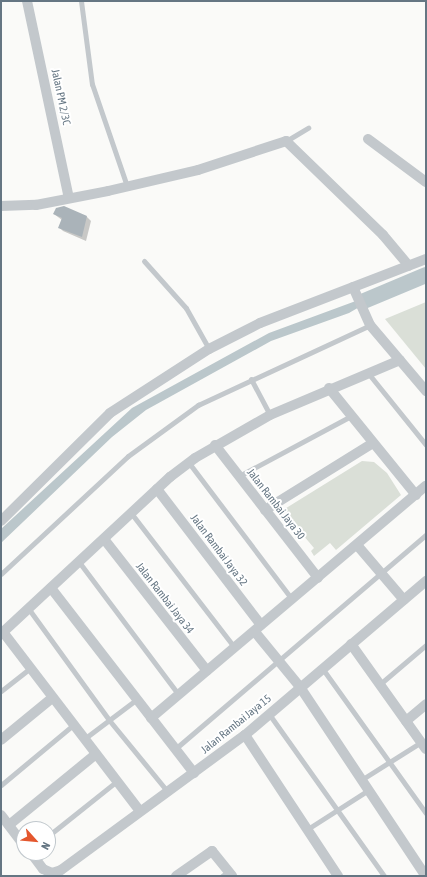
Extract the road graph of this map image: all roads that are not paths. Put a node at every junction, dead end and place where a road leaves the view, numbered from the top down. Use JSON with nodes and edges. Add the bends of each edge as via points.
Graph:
{"nodes":[{"id":1,"x":27,"y":1,"type":"edge"},
{"id":2,"x":81,"y":1,"type":"edge"},
{"id":3,"x":308,"y":128,"type":"dead end"},
{"id":4,"x":368,"y":139,"type":"dead end"},
{"id":5,"x":286,"y":141,"type":"junction"},
{"id":6,"x":426,"y":182,"type":"edge"},
{"id":7,"x":128,"y":186,"type":"junction"},
{"id":8,"x":69,"y":198,"type":"junction"},
{"id":9,"x":1,"y":206,"type":"edge"},
{"id":10,"x":426,"y":259,"type":"edge"},
{"id":11,"x":144,"y":261,"type":"dead end"},
{"id":12,"x":409,"y":266,"type":"junction"},
{"id":13,"x":354,"y":290,"type":"junction"},
{"id":14,"x":367,"y":321,"type":"junction"},
{"id":15,"x":209,"y":349,"type":"junction"},
{"id":16,"x":400,"y":360,"type":"junction"},
{"id":17,"x":368,"y":373,"type":"junction"},
{"id":18,"x":251,"y":379,"type":"junction"},
{"id":19,"x":329,"y":388,"type":"junction"},
{"id":20,"x":426,"y":391,"type":"edge"},
{"id":21,"x":270,"y":415,"type":"junction"},
{"id":22,"x":351,"y":416,"type":"junction"},
{"id":23,"x":373,"y":444,"type":"junction"},
{"id":24,"x":215,"y":445,"type":"junction"},
{"id":25,"x":426,"y":445,"type":"edge"},
{"id":26,"x":189,"y":463,"type":"junction"},
{"id":27,"x":239,"y":476,"type":"junction"},
{"id":28,"x":426,"y":486,"type":"edge"},
{"id":29,"x":157,"y":489,"type":"junction"},
{"id":30,"x":416,"y":495,"type":"junction"},
{"id":31,"x":265,"y":510,"type":"junction"},
{"id":32,"x":131,"y":513,"type":"junction"},
{"id":33,"x":1,"y":521,"type":"edge"},
{"id":34,"x":426,"y":535,"type":"edge"},
{"id":35,"x":104,"y":539,"type":"junction"},
{"id":36,"x":357,"y":544,"type":"junction"},
{"id":37,"x":79,"y":562,"type":"junction"},
{"id":38,"x":1,"y":574,"type":"edge"},
{"id":39,"x":380,"y":574,"type":"junction"},
{"id":40,"x":318,"y":578,"type":"junction"},
{"id":41,"x":426,"y":581,"type":"edge"},
{"id":42,"x":51,"y":588,"type":"junction"},
{"id":43,"x":292,"y":599,"type":"junction"},
{"id":44,"x":404,"y":600,"type":"junction"},
{"id":45,"x":28,"y":608,"type":"junction"},
{"id":46,"x":258,"y":628,"type":"junction"},
{"id":47,"x":2,"y":633,"type":"edge"},
{"id":48,"x":351,"y":644,"type":"junction"},
{"id":49,"x":426,"y":645,"type":"edge"},
{"id":50,"x":235,"y":648,"type":"junction"},
{"id":51,"x":279,"y":660,"type":"junction"},
{"id":52,"x":322,"y":668,"type":"junction"},
{"id":53,"x":29,"y":669,"type":"junction"},
{"id":54,"x":207,"y":671,"type":"junction"},
{"id":55,"x":380,"y":684,"type":"junction"},
{"id":56,"x":300,"y":687,"type":"junction"},
{"id":57,"x":1,"y":691,"type":"edge"},
{"id":58,"x":179,"y":695,"type":"junction"},
{"id":59,"x":52,"y":698,"type":"junction"},
{"id":60,"x":137,"y":699,"type":"junction"},
{"id":61,"x":426,"y":704,"type":"edge"},
{"id":62,"x":269,"y":714,"type":"junction"},
{"id":63,"x":151,"y":718,"type":"junction"},
{"id":64,"x":109,"y":720,"type":"junction"},
{"id":65,"x":406,"y":721,"type":"junction"},
{"id":66,"x":73,"y":725,"type":"junction"},
{"id":67,"x":245,"y":735,"type":"junction"},
{"id":68,"x":84,"y":739,"type":"junction"},
{"id":69,"x":1,"y":740,"type":"edge"},
{"id":70,"x":424,"y":745,"type":"edge"},
{"id":71,"x":175,"y":749,"type":"junction"},
{"id":72,"x":96,"y":754,"type":"junction"},
{"id":73,"x":390,"y":761,"type":"junction"},
{"id":74,"x":194,"y":773,"type":"junction"},
{"id":75,"x":360,"y":780,"type":"junction"},
{"id":76,"x":116,"y":781,"type":"junction"},
{"id":77,"x":1,"y":785,"type":"edge"},
{"id":78,"x":367,"y":791,"type":"junction"},
{"id":79,"x":168,"y":792,"type":"junction"},
{"id":80,"x":140,"y":811,"type":"junction"},
{"id":81,"x":335,"y":811,"type":"junction"},
{"id":82,"x":426,"y":813,"type":"edge"},
{"id":83,"x":1,"y":815,"type":"edge"},
{"id":84,"x":9,"y":825,"type":"junction"},
{"id":85,"x":56,"y":830,"type":"edge"},
{"id":86,"x":306,"y":830,"type":"junction"},
{"id":87,"x":16,"y":834,"type":"edge"},
{"id":88,"x":37,"y":861,"type":"edge"},
{"id":89,"x":228,"y":874,"type":"edge"},
{"id":90,"x":425,"y":875,"type":"edge"},
{"id":91,"x":176,"y":876,"type":"edge"},
{"id":92,"x":338,"y":876,"type":"edge"},
{"id":93,"x":384,"y":876,"type":"edge"}],
"edges":[{"from":1,"to":8,"type":"street","name":"Jalan PM 2/3C"},
{"from":2,"to":7,"type":"lane","via":[[92,84]]},
{"from":3,"to":5,"type":"lane"},
{"from":4,"to":6,"type":"street"},
{"from":5,"to":7,"type":"street","via":[[211,166]]},
{"from":5,"to":12,"type":"street","via":[[367,219]]},
{"from":7,"to":8,"type":"street"},
{"from":8,"to":9,"type":"street","via":[[36,205]]},
{"from":10,"to":12,"type":"street"},
{"from":11,"to":15,"type":"lane","via":[[186,308]]},
{"from":12,"to":13,"type":"street"},
{"from":13,"to":14,"type":"street"},
{"from":13,"to":15,"type":"street","via":[[260,323]]},
{"from":14,"to":16,"type":"street"},
{"from":14,"to":18,"type":"lane"},
{"from":15,"to":33,"type":"street","via":[[110,413]]},
{"from":16,"to":17,"type":"street"},
{"from":16,"to":20,"type":"street"},
{"from":17,"to":19,"type":"street"},
{"from":17,"to":25,"type":"lane"},
{"from":18,"to":21,"type":"lane"},
{"from":18,"to":38,"type":"lane","via":[[198,405],[140,447]]},
{"from":19,"to":21,"type":"street"},
{"from":19,"to":22,"type":"street"},
{"from":21,"to":24,"type":"street"},
{"from":22,"to":23,"type":"street"},
{"from":22,"to":27,"type":"lane"},
{"from":23,"to":30,"type":"street"},
{"from":23,"to":31,"type":"street"},
{"from":24,"to":26,"type":"street"},
{"from":24,"to":27,"type":"street","name":"Jalan Rambai Jaya 30"},
{"from":26,"to":29,"type":"street"},
{"from":26,"to":43,"type":"lane"},
{"from":27,"to":31,"type":"street","name":"Jalan Rambai Jaya 30"},
{"from":28,"to":30,"type":"street"},
{"from":29,"to":32,"type":"street"},
{"from":29,"to":46,"type":"street","name":"Jalan Rambai Jaya 32"},
{"from":30,"to":36,"type":"street"},
{"from":31,"to":40,"type":"street","name":"Jalan Rambai Jaya 30"},
{"from":32,"to":35,"type":"street"},
{"from":32,"to":50,"type":"lane"},
{"from":34,"to":39,"type":"lane"},
{"from":35,"to":37,"type":"street"},
{"from":35,"to":54,"type":"street","name":"Jalan Rambai Jaya 34"},
{"from":36,"to":39,"type":"street"},
{"from":36,"to":40,"type":"street"},
{"from":37,"to":42,"type":"street"},
{"from":37,"to":58,"type":"lane"},
{"from":39,"to":44,"type":"street"},
{"from":39,"to":51,"type":"lane"},
{"from":40,"to":43,"type":"street"},
{"from":41,"to":44,"type":"street","name":"Jalan Rambai Jaya 15"},
{"from":42,"to":45,"type":"street"},
{"from":42,"to":60,"type":"street"},
{"from":43,"to":46,"type":"street"},
{"from":44,"to":48,"type":"street","name":"Jalan Rambai Jaya 15"},
{"from":45,"to":47,"type":"street"},
{"from":45,"to":64,"type":"lane"},
{"from":46,"to":50,"type":"street"},
{"from":46,"to":51,"type":"street","name":"Jalan Rambai Jaya 32"},
{"from":47,"to":53,"type":"street"},
{"from":48,"to":52,"type":"street","name":"Jalan Rambai Jaya 15"},
{"from":48,"to":55,"type":"street"},
{"from":49,"to":55,"type":"lane"},
{"from":50,"to":54,"type":"street"},
{"from":51,"to":56,"type":"street","name":"Jalan Rambai Jaya 32"},
{"from":51,"to":71,"type":"lane"},
{"from":52,"to":56,"type":"street","name":"Jalan Rambai Jaya 15"},
{"from":52,"to":73,"type":"lane"},
{"from":53,"to":57,"type":"lane"},
{"from":53,"to":59,"type":"street"},
{"from":54,"to":58,"type":"street"},
{"from":55,"to":65,"type":"street"},
{"from":56,"to":62,"type":"street","name":"Jalan Rambai Jaya 15"},
{"from":56,"to":75,"type":"street","name":"Jalan Rambai Jaya 32"},
{"from":58,"to":63,"type":"street"},
{"from":59,"to":66,"type":"street"},
{"from":59,"to":69,"type":"street"},
{"from":60,"to":63,"type":"street"},
{"from":60,"to":64,"type":"lane"},
{"from":61,"to":65,"type":"street"},
{"from":62,"to":67,"type":"street","name":"Jalan Rambai Jaya 15"},
{"from":62,"to":81,"type":"lane"},
{"from":63,"to":71,"type":"street"},
{"from":64,"to":68,"type":"lane"},
{"from":64,"to":79,"type":"lane"},
{"from":65,"to":70,"type":"street"},
{"from":66,"to":68,"type":"street"},
{"from":66,"to":77,"type":"lane"},
{"from":67,"to":74,"type":"street","name":"Jalan Rambai Jaya 15"},
{"from":67,"to":86,"type":"street"},
{"from":68,"to":72,"type":"street"},
{"from":70,"to":73,"type":"lane"},
{"from":71,"to":74,"type":"street"},
{"from":72,"to":76,"type":"street"},
{"from":72,"to":84,"type":"street"},
{"from":73,"to":75,"type":"lane"},
{"from":73,"to":82,"type":"lane"},
{"from":74,"to":79,"type":"street","name":"Jalan Rambai Jaya 15"},
{"from":75,"to":78,"type":"street","name":"Jalan Rambai Jaya 32"},
{"from":76,"to":80,"type":"street"},
{"from":76,"to":85,"type":"lane"},
{"from":78,"to":81,"type":"lane"},
{"from":78,"to":90,"type":"street","name":"Jalan Rambai Jaya 32"},
{"from":79,"to":80,"type":"street","name":"Jalan Rambai Jaya 15"},
{"from":80,"to":88,"type":"street","name":"Jalan Rambai Jaya 15","via":[[79,858],[52,873]]},
{"from":81,"to":86,"type":"lane"},
{"from":81,"to":93,"type":"lane"},
{"from":83,"to":84,"type":"street"},
{"from":84,"to":87,"type":"street"},
{"from":86,"to":92,"type":"street"},
{"from":89,"to":91,"type":"street","via":[[212,851]]}]}
